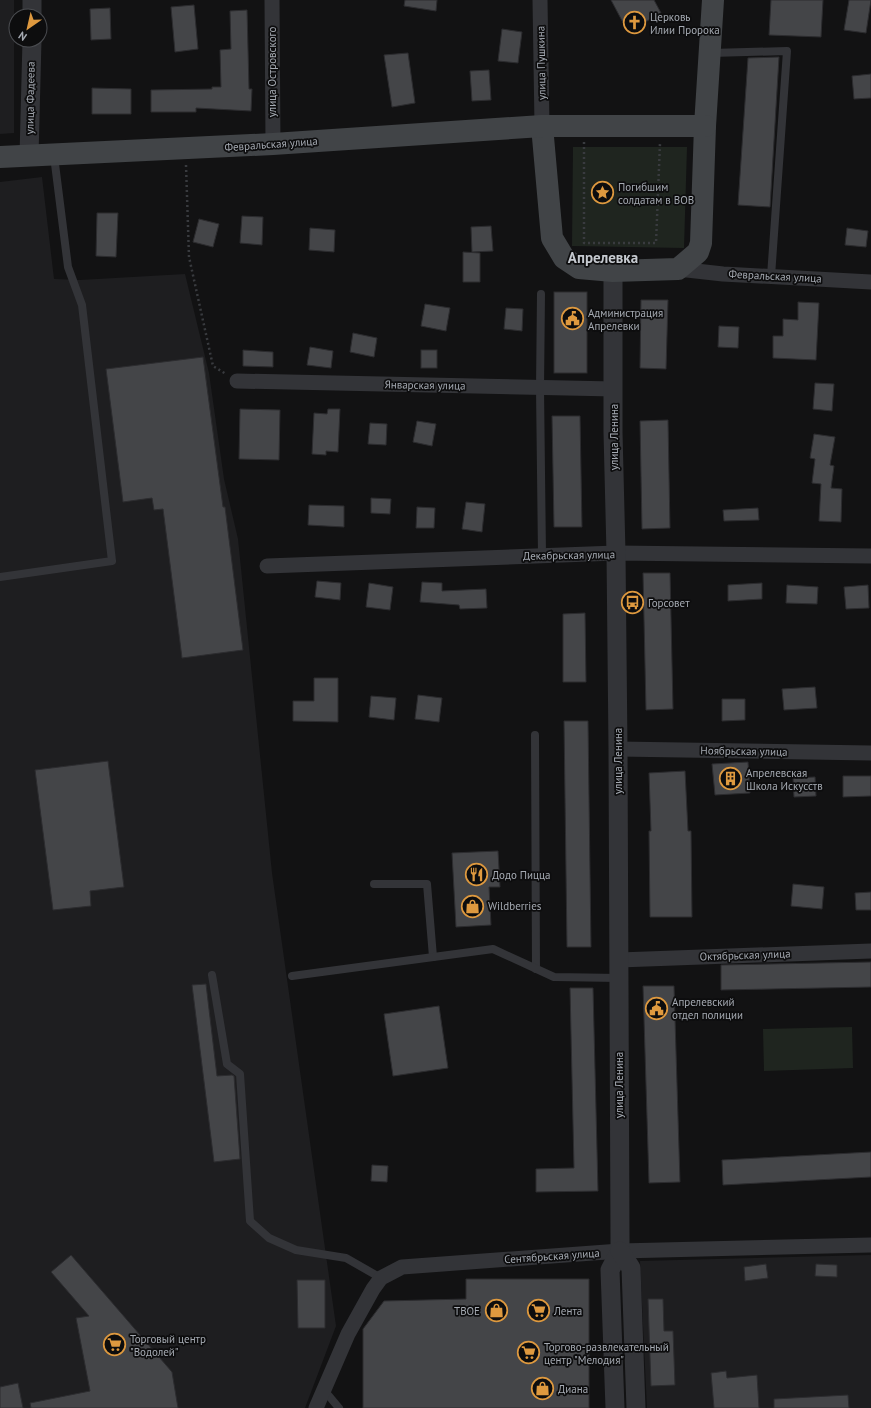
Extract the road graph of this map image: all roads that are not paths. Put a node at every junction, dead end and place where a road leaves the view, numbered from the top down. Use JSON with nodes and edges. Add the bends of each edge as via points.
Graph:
{"nodes":[{"id":1,"x":272,"y":0,"type":"edge"},
{"id":2,"x":540,"y":0,"type":"edge"},
{"id":3,"x":713,"y":0,"type":"edge"},
{"id":4,"x":32,"y":48,"type":"edge"},
{"id":5,"x":710,"y":53,"type":"junction"},
{"id":6,"x":542,"y":126,"type":"junction"},
{"id":7,"x":705,"y":126,"type":"junction"},
{"id":8,"x":273,"y":144,"type":"junction"},
{"id":9,"x":54,"y":155,"type":"junction"},
{"id":10,"x":29,"y":156,"type":"junction"},
{"id":11,"x":0,"y":157,"type":"edge"},
{"id":12,"x":678,"y":269,"type":"junction"},
{"id":13,"x":613,"y":271,"type":"junction"},
{"id":14,"x":771,"y":276,"type":"junction"},
{"id":15,"x":871,"y":282,"type":"edge"},
{"id":16,"x":541,"y":294,"type":"dead end"},
{"id":17,"x":237,"y":381,"type":"road end"},
{"id":18,"x":540,"y":388,"type":"junction"},
{"id":19,"x":614,"y":389,"type":"junction"},
{"id":20,"x":616,"y":553,"type":"junction"},
{"id":21,"x":542,"y":555,"type":"junction"},
{"id":22,"x":871,"y":556,"type":"edge"},
{"id":23,"x":267,"y":566,"type":"dead end"},
{"id":24,"x":0,"y":577,"type":"edge"},
{"id":25,"x":535,"y":735,"type":"dead end"},
{"id":26,"x":618,"y":749,"type":"junction"},
{"id":27,"x":871,"y":753,"type":"edge"},
{"id":28,"x":374,"y":884,"type":"dead end"},
{"id":29,"x":871,"y":950,"type":"edge"},
{"id":30,"x":433,"y":957,"type":"junction"},
{"id":31,"x":536,"y":969,"type":"junction"},
{"id":32,"x":619,"y":969,"type":"junction"},
{"id":33,"x":212,"y":975,"type":"dead end"},
{"id":34,"x":292,"y":976,"type":"dead end"},
{"id":35,"x":871,"y":1245,"type":"edge"},
{"id":36,"x":620,"y":1251,"type":"junction"},
{"id":37,"x":381,"y":1278,"type":"junction"},
{"id":38,"x":324,"y":1390,"type":"junction"},
{"id":39,"x":316,"y":1408,"type":"edge"},
{"id":40,"x":339,"y":1408,"type":"edge"},
{"id":41,"x":615,"y":1408,"type":"edge"},
{"id":42,"x":636,"y":1408,"type":"edge"}],
"edges":[{"from":1,"to":8,"type":"street","name":"улица Островского"},
{"from":2,"to":6,"type":"street","name":"улица Пушкина"},
{"from":3,"to":5,"type":"main road"},
{"from":4,"to":10,"type":"street","name":"улица Фадеева"},
{"from":5,"to":7,"type":"main road"},
{"from":5,"to":14,"type":"lane","via":[[787,51]]},
{"from":6,"to":7,"type":"main road","name":"Февральская улица"},
{"from":6,"to":8,"type":"main road","name":"Февральская улица"},
{"from":6,"to":13,"type":"main road","via":[[552,238],[564,258],[579,268]]},
{"from":7,"to":12,"type":"main road","via":[[701,243],[698,252]]},
{"from":8,"to":9,"type":"main road","name":"Февральская улица"},
{"from":9,"to":10,"type":"main road","name":"Февральская улица"},
{"from":9,"to":24,"type":"lane","via":[[68,267],[82,305],[112,561]]},
{"from":10,"to":11,"type":"main road","name":"Февральская улица"},
{"from":12,"to":13,"type":"main road"},
{"from":12,"to":14,"type":"street","name":"Февральская улица"},
{"from":13,"to":19,"type":"street","name":"улица Ленина"},
{"from":14,"to":15,"type":"street","name":"Февральская улица"},
{"from":16,"to":18,"type":"lane"},
{"from":17,"to":18,"type":"street","name":"Январская улица"},
{"from":18,"to":19,"type":"street","name":"Январская улица"},
{"from":18,"to":21,"type":"lane"},
{"from":19,"to":20,"type":"street","name":"улица Ленина"},
{"from":20,"to":21,"type":"street","name":"Декабрьская улица"},
{"from":20,"to":22,"type":"street","name":"Декабрьская улица"},
{"from":20,"to":26,"type":"street","name":"улица Ленина"},
{"from":21,"to":23,"type":"street","name":"Декабрьская улица"},
{"from":25,"to":31,"type":"lane"},
{"from":26,"to":27,"type":"street","name":"Ноябрьская улица"},
{"from":26,"to":32,"type":"street","name":"улица Ленина"},
{"from":28,"to":30,"type":"lane","via":[[427,884]]},
{"from":29,"to":32,"type":"street","name":"Октябрьская улица"},
{"from":30,"to":31,"type":"lane","via":[[493,949]]},
{"from":30,"to":34,"type":"lane"},
{"from":31,"to":32,"type":"lane","via":[[554,977]]},
{"from":32,"to":36,"type":"street","name":"улица Ленина"},
{"from":33,"to":37,"type":"lane","via":[[227,1064],[240,1074],[250,1220],[269,1238],[296,1250],[346,1258]]},
{"from":35,"to":36,"type":"street","name":"Сентябрьская улица"},
{"from":36,"to":37,"type":"street","name":"Сентябрьская улица","via":[[402,1267]]},
{"from":36,"to":41,"type":"street","name":"улица Ленина","via":[[610,1270]]},
{"from":36,"to":42,"type":"street","via":[[631,1268]]},
{"from":37,"to":38,"type":"street","name":"Сентябрьская улица","via":[[372,1289],[348,1334]]},
{"from":38,"to":39,"type":"street","name":"Сентябрьская улица"},
{"from":38,"to":40,"type":"lane"}]}
